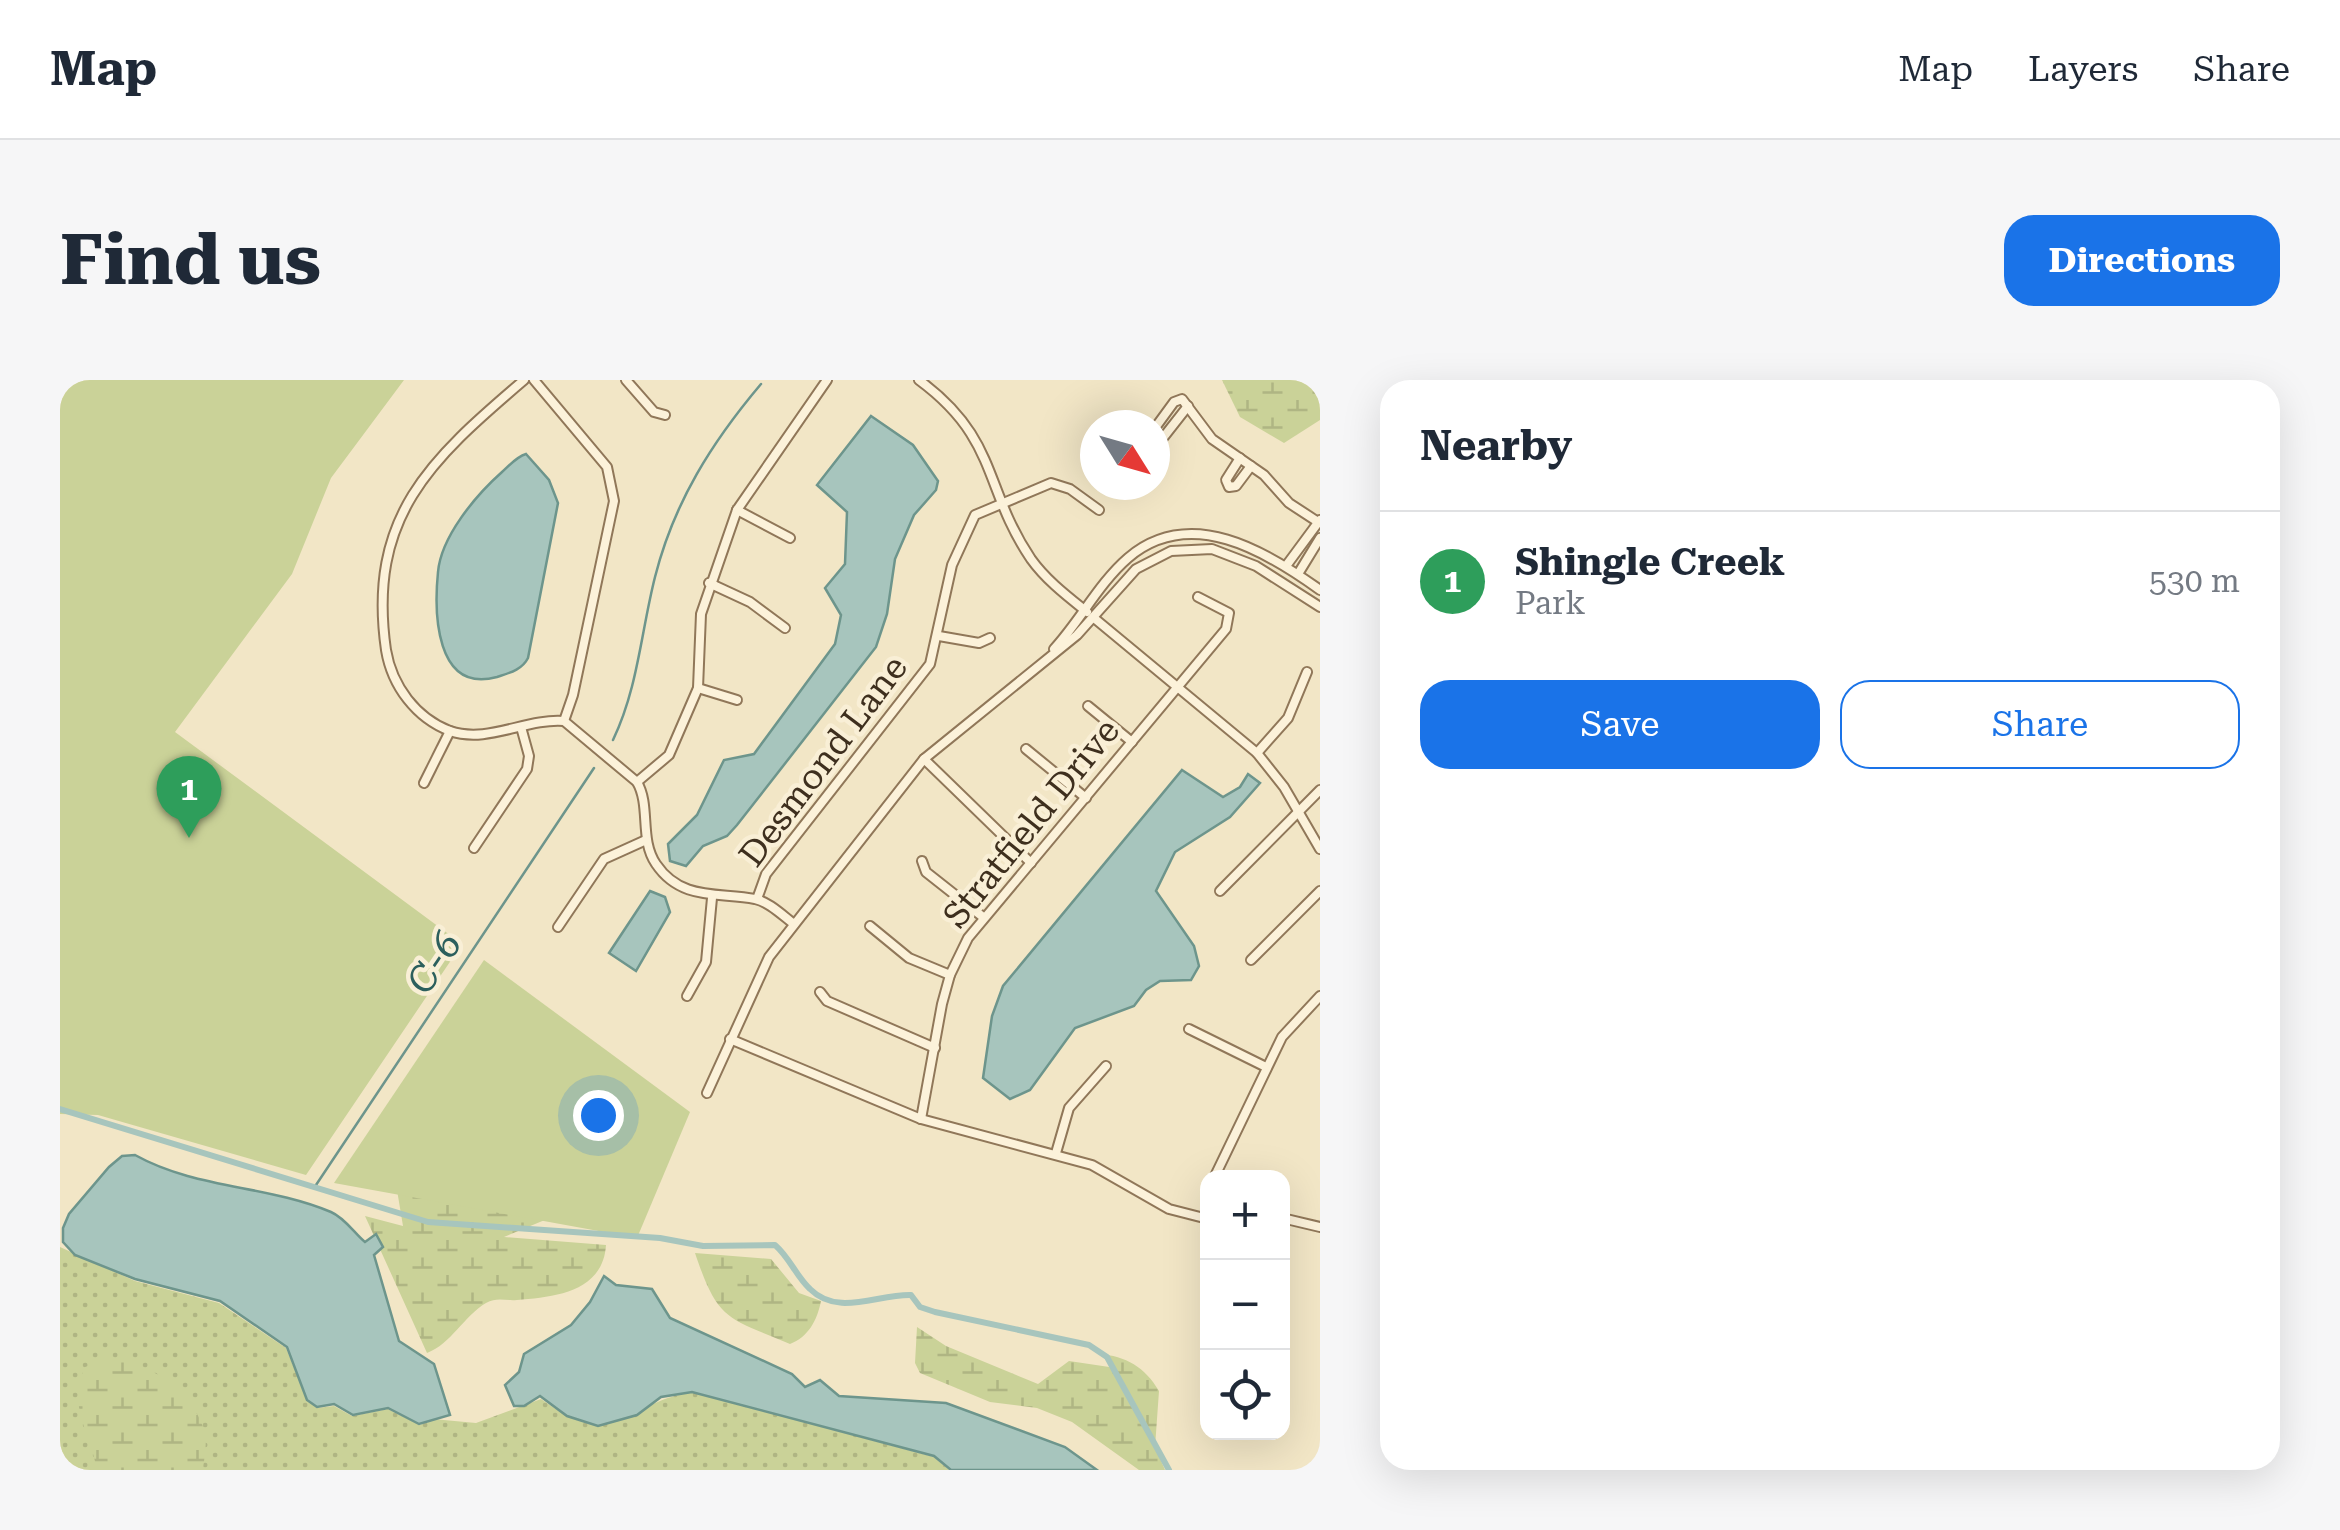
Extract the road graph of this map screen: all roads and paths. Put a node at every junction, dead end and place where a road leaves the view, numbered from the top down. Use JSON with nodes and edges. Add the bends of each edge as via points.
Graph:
{"nodes":[{"id":1,"x":524,"y":380,"type":"edge"},
{"id":2,"x":534,"y":380,"type":"edge"},
{"id":3,"x":626,"y":380,"type":"edge"},
{"id":4,"x":827,"y":380,"type":"edge"},
{"id":5,"x":919,"y":380,"type":"edge"},
{"id":6,"x":1188,"y":406,"type":"junction"},
{"id":7,"x":1169,"y":410,"type":"edge"},
{"id":8,"x":665,"y":415,"type":"dead end"},
{"id":9,"x":1170,"y":429,"type":"edge"},
{"id":10,"x":1240,"y":458,"type":"junction"},
{"id":11,"x":1250,"y":466,"type":"junction"},
{"id":12,"x":1004,"y":500,"type":"junction"},
{"id":13,"x":737,"y":510,"type":"junction"},
{"id":14,"x":1099,"y":510,"type":"dead end"},
{"id":15,"x":1319,"y":521,"type":"edge"},
{"id":16,"x":790,"y":538,"type":"dead end"},
{"id":17,"x":1320,"y":538,"type":"edge"},
{"id":18,"x":1286,"y":566,"type":"junction"},
{"id":19,"x":1298,"y":574,"type":"junction"},
{"id":20,"x":709,"y":582,"type":"junction"},
{"id":21,"x":1320,"y":590,"type":"edge"},
{"id":22,"x":1198,"y":598,"type":"dead end"},
{"id":23,"x":1320,"y":608,"type":"edge"},
{"id":24,"x":1090,"y":615,"type":"junction"},
{"id":25,"x":784,"y":628,"type":"dead end"},
{"id":26,"x":938,"y":636,"type":"junction"},
{"id":27,"x":990,"y":638,"type":"dead end"},
{"id":28,"x":1307,"y":672,"type":"dead end"},
{"id":29,"x":698,"y":688,"type":"junction"},
{"id":30,"x":1178,"y":688,"type":"junction"},
{"id":31,"x":736,"y":700,"type":"dead end"},
{"id":32,"x":1088,"y":706,"type":"dead end"},
{"id":33,"x":564,"y":721,"type":"junction"},
{"id":34,"x":521,"y":727,"type":"junction"},
{"id":35,"x":450,"y":730,"type":"junction"},
{"id":36,"x":1132,"y":742,"type":"junction"},
{"id":37,"x":1026,"y":749,"type":"dead end"},
{"id":38,"x":1257,"y":752,"type":"junction"},
{"id":39,"x":924,"y":759,"type":"junction"},
{"id":40,"x":424,"y":782,"type":"dead end"},
{"id":41,"x":636,"y":782,"type":"junction"},
{"id":42,"x":1320,"y":790,"type":"edge"},
{"id":43,"x":1086,"y":798,"type":"junction"},
{"id":44,"x":1300,"y":811,"type":"junction"},
{"id":45,"x":646,"y":840,"type":"junction"},
{"id":46,"x":474,"y":848,"type":"dead end"},
{"id":47,"x":1320,"y":849,"type":"edge"},
{"id":48,"x":922,"y":861,"type":"dead end"},
{"id":49,"x":1032,"y":863,"type":"junction"},
{"id":50,"x":1220,"y":891,"type":"dead end"},
{"id":51,"x":1320,"y":892,"type":"edge"},
{"id":52,"x":712,"y":898,"type":"junction"},
{"id":53,"x":756,"y":899,"type":"junction"},
{"id":54,"x":983,"y":916,"type":"junction"},
{"id":55,"x":794,"y":924,"type":"junction"},
{"id":56,"x":870,"y":926,"type":"dead end"},
{"id":57,"x":558,"y":927,"type":"dead end"},
{"id":58,"x":1251,"y":960,"type":"dead end"},
{"id":59,"x":950,"y":975,"type":"junction"},
{"id":60,"x":820,"y":992,"type":"dead end"},
{"id":61,"x":687,"y":996,"type":"dead end"},
{"id":62,"x":1320,"y":996,"type":"edge"},
{"id":63,"x":1189,"y":1028,"type":"dead end"},
{"id":64,"x":730,"y":1039,"type":"junction"},
{"id":65,"x":935,"y":1048,"type":"junction"},
{"id":66,"x":1106,"y":1066,"type":"dead end"},
{"id":67,"x":1266,"y":1067,"type":"junction"},
{"id":68,"x":707,"y":1093,"type":"dead end"},
{"id":69,"x":921,"y":1119,"type":"junction"},
{"id":70,"x":1056,"y":1154,"type":"junction"},
{"id":71,"x":1218,"y":1170,"type":"edge"},
{"id":72,"x":1200,"y":1217,"type":"edge"},
{"id":73,"x":1290,"y":1220,"type":"edge"},
{"id":74,"x":1320,"y":1227,"type":"edge"}],
"edges":[{"from":1,"to":35,"type":"street","via":[[435,459],[390,542],[381,601],[388,661],[406,700]]},
{"from":2,"to":33,"type":"street","via":[[613,483]]},
{"from":3,"to":8,"type":"street","via":[[654,412]]},
{"from":4,"to":13,"type":"street"},
{"from":5,"to":12,"type":"street","via":[[963,417]]},
{"from":6,"to":7,"type":"street","via":[[1178,399]]},
{"from":6,"to":9,"type":"street"},
{"from":6,"to":10,"type":"street","via":[[1205,433]]},
{"from":10,"to":11,"type":"street"},
{"from":10,"to":11,"type":"street","via":[[1226,480],[1229,488]]},
{"from":11,"to":15,"type":"street","via":[[1288,503]]},
{"from":12,"to":14,"type":"street","name":"Desmond Lane","via":[[1051,483]]},
{"from":12,"to":24,"type":"street","via":[[1032,560]]},
{"from":12,"to":26,"type":"street","name":"Desmond Lane","via":[[983,508],[968,525],[952,565]]},
{"from":13,"to":16,"type":"street"},
{"from":13,"to":20,"type":"street"},
{"from":15,"to":18,"type":"street"},
{"from":17,"to":19,"type":"street"},
{"from":18,"to":19,"type":"street"},
{"from":18,"to":24,"type":"street","via":[[1218,536],[1171,537],[1129,558]]},
{"from":19,"to":21,"type":"street"},
{"from":20,"to":25,"type":"street"},
{"from":20,"to":29,"type":"street"},
{"from":22,"to":30,"type":"street","name":"Stratfield Drive","via":[[1224,608],[1230,620]]},
{"from":23,"to":24,"type":"street","via":[[1242,558],[1198,548],[1147,561]]},
{"from":24,"to":30,"type":"street"},
{"from":24,"to":39,"type":"street"},
{"from":26,"to":27,"type":"street","via":[[979,643]]},
{"from":26,"to":53,"type":"street","name":"Desmond Lane","via":[[920,681],[766,874]]},
{"from":28,"to":38,"type":"street","via":[[1288,718]]},
{"from":29,"to":31,"type":"street"},
{"from":29,"to":41,"type":"street","via":[[669,755]]},
{"from":30,"to":36,"type":"street","name":"Stratfield Drive"},
{"from":30,"to":38,"type":"street"},
{"from":32,"to":36,"type":"street"},
{"from":33,"to":34,"type":"street"},
{"from":33,"to":41,"type":"street"},
{"from":34,"to":35,"type":"street","via":[[486,734]]},
{"from":34,"to":46,"type":"street","via":[[528,768]]},
{"from":35,"to":40,"type":"street"},
{"from":36,"to":43,"type":"street","name":"Stratfield Drive"},
{"from":37,"to":43,"type":"street"},
{"from":38,"to":44,"type":"street"},
{"from":39,"to":49,"type":"street"},
{"from":39,"to":55,"type":"street"},
{"from":41,"to":45,"type":"street","via":[[643,792]]},
{"from":42,"to":44,"type":"street"},
{"from":43,"to":49,"type":"street","name":"Stratfield Drive"},
{"from":44,"to":47,"type":"street"},
{"from":44,"to":50,"type":"street"},
{"from":45,"to":52,"type":"street","via":[[671,879]]},
{"from":45,"to":57,"type":"street","via":[[604,859]]},
{"from":48,"to":54,"type":"street","via":[[926,872]]},
{"from":49,"to":54,"type":"street","name":"Stratfield Drive"},
{"from":51,"to":58,"type":"street"},
{"from":52,"to":53,"type":"street"},
{"from":52,"to":61,"type":"street","via":[[706,962]]},
{"from":53,"to":55,"type":"street"},
{"from":54,"to":59,"type":"street","name":"Stratfield Drive"},
{"from":55,"to":64,"type":"street"},
{"from":56,"to":59,"type":"street","via":[[908,958]]},
{"from":59,"to":65,"type":"street","name":"Stratfield Drive"},
{"from":60,"to":65,"type":"street","via":[[827,1002]]},
{"from":62,"to":67,"type":"street","via":[[1282,1037]]},
{"from":63,"to":67,"type":"street"},
{"from":64,"to":68,"type":"street"},
{"from":64,"to":69,"type":"street"},
{"from":65,"to":69,"type":"street","name":"Stratfield Drive"},
{"from":66,"to":70,"type":"street","via":[[1069,1108]]},
{"from":67,"to":71,"type":"street"},
{"from":69,"to":70,"type":"street"},
{"from":70,"to":72,"type":"street","via":[[1107,1172],[1169,1209]]},
{"from":73,"to":74,"type":"street"}]}
